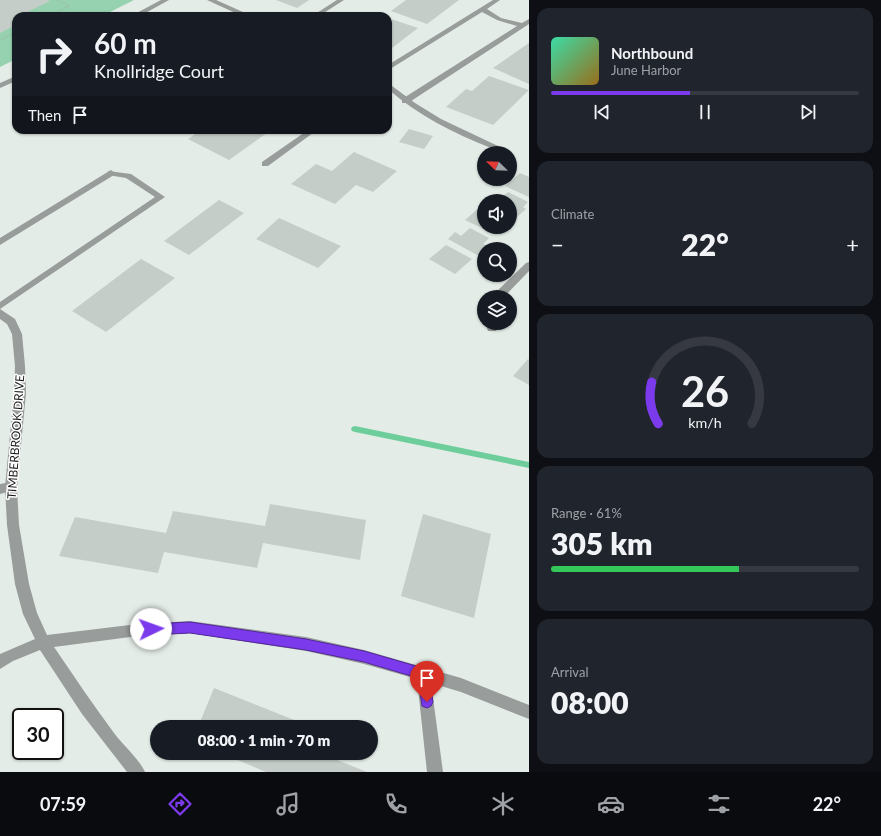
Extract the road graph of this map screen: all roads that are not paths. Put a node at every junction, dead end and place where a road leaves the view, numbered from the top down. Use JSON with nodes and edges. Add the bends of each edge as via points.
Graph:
{"nodes":[{"id":1,"x":166,"y":0,"type":"edge"},
{"id":2,"x":210,"y":0,"type":"edge"},
{"id":3,"x":341,"y":0,"type":"edge"},
{"id":4,"x":497,"y":0,"type":"edge"},
{"id":5,"x":482,"y":9,"type":"junction"},
{"id":6,"x":143,"y":12,"type":"edge"},
{"id":7,"x":238,"y":12,"type":"edge"},
{"id":8,"x":322,"y":12,"type":"edge"},
{"id":9,"x":526,"y":23,"type":"edge"},
{"id":10,"x":392,"y":65,"type":"edge"},
{"id":11,"x":12,"y":80,"type":"edge"},
{"id":12,"x":0,"y":86,"type":"edge"},
{"id":13,"x":392,"y":89,"type":"edge"},
{"id":14,"x":405,"y":101,"type":"junction"},
{"id":15,"x":307,"y":134,"type":"edge"},
{"id":16,"x":494,"y":146,"type":"dead end"},
{"id":17,"x":265,"y":164,"type":"dead end"},
{"id":18,"x":111,"y":173,"type":"joint"},
{"id":19,"x":0,"y":242,"type":"edge"},
{"id":20,"x":529,"y":265,"type":"edge"},
{"id":21,"x":504,"y":290,"type":"edge"},
{"id":22,"x":0,"y":306,"type":"edge"},
{"id":23,"x":0,"y":313,"type":"edge"},
{"id":24,"x":5,"y":488,"type":"edge"},
{"id":25,"x":43,"y":642,"type":"junction"},
{"id":26,"x":0,"y":662,"type":"edge"},
{"id":27,"x":423,"y":674,"type":"junction"},
{"id":28,"x":529,"y":712,"type":"edge"},
{"id":29,"x":137,"y":772,"type":"edge"},
{"id":30,"x":435,"y":772,"type":"edge"}],
"edges":[{"from":1,"to":6,"type":"street"},
{"from":2,"to":7,"type":"street"},
{"from":3,"to":8,"type":"lane"},
{"from":4,"to":5,"type":"lane"},
{"from":5,"to":9,"type":"lane","via":[[499,19]]},
{"from":5,"to":10,"type":"lane"},
{"from":9,"to":14,"type":"lane"},
{"from":11,"to":12,"type":"street"},
{"from":13,"to":14,"type":"street"},
{"from":14,"to":16,"type":"street","via":[[431,118]]},
{"from":15,"to":17,"type":"lane"},
{"from":18,"to":19,"type":"street"},
{"from":18,"to":22,"type":"lane","via":[[128,176],[161,197]]},
{"from":20,"to":21,"type":"street"},
{"from":23,"to":24,"type":"street","name":"TIMBERBROOK DRIVE","via":[[11,322],[17,334],[20,366],[20,393]]},
{"from":24,"to":25,"type":"street","name":"TIMBERBROOK DRIVE","via":[[22,584],[30,614]]},
{"from":25,"to":26,"type":"street","via":[[8,656]]},
{"from":25,"to":27,"type":"street","via":[[138,630],[190,628],[306,644]]},
{"from":25,"to":29,"type":"street","name":"TIMBERBROOK DRIVE","via":[[87,709]]},
{"from":27,"to":28,"type":"street","via":[[461,685]]},
{"from":27,"to":30,"type":"street"}]}
